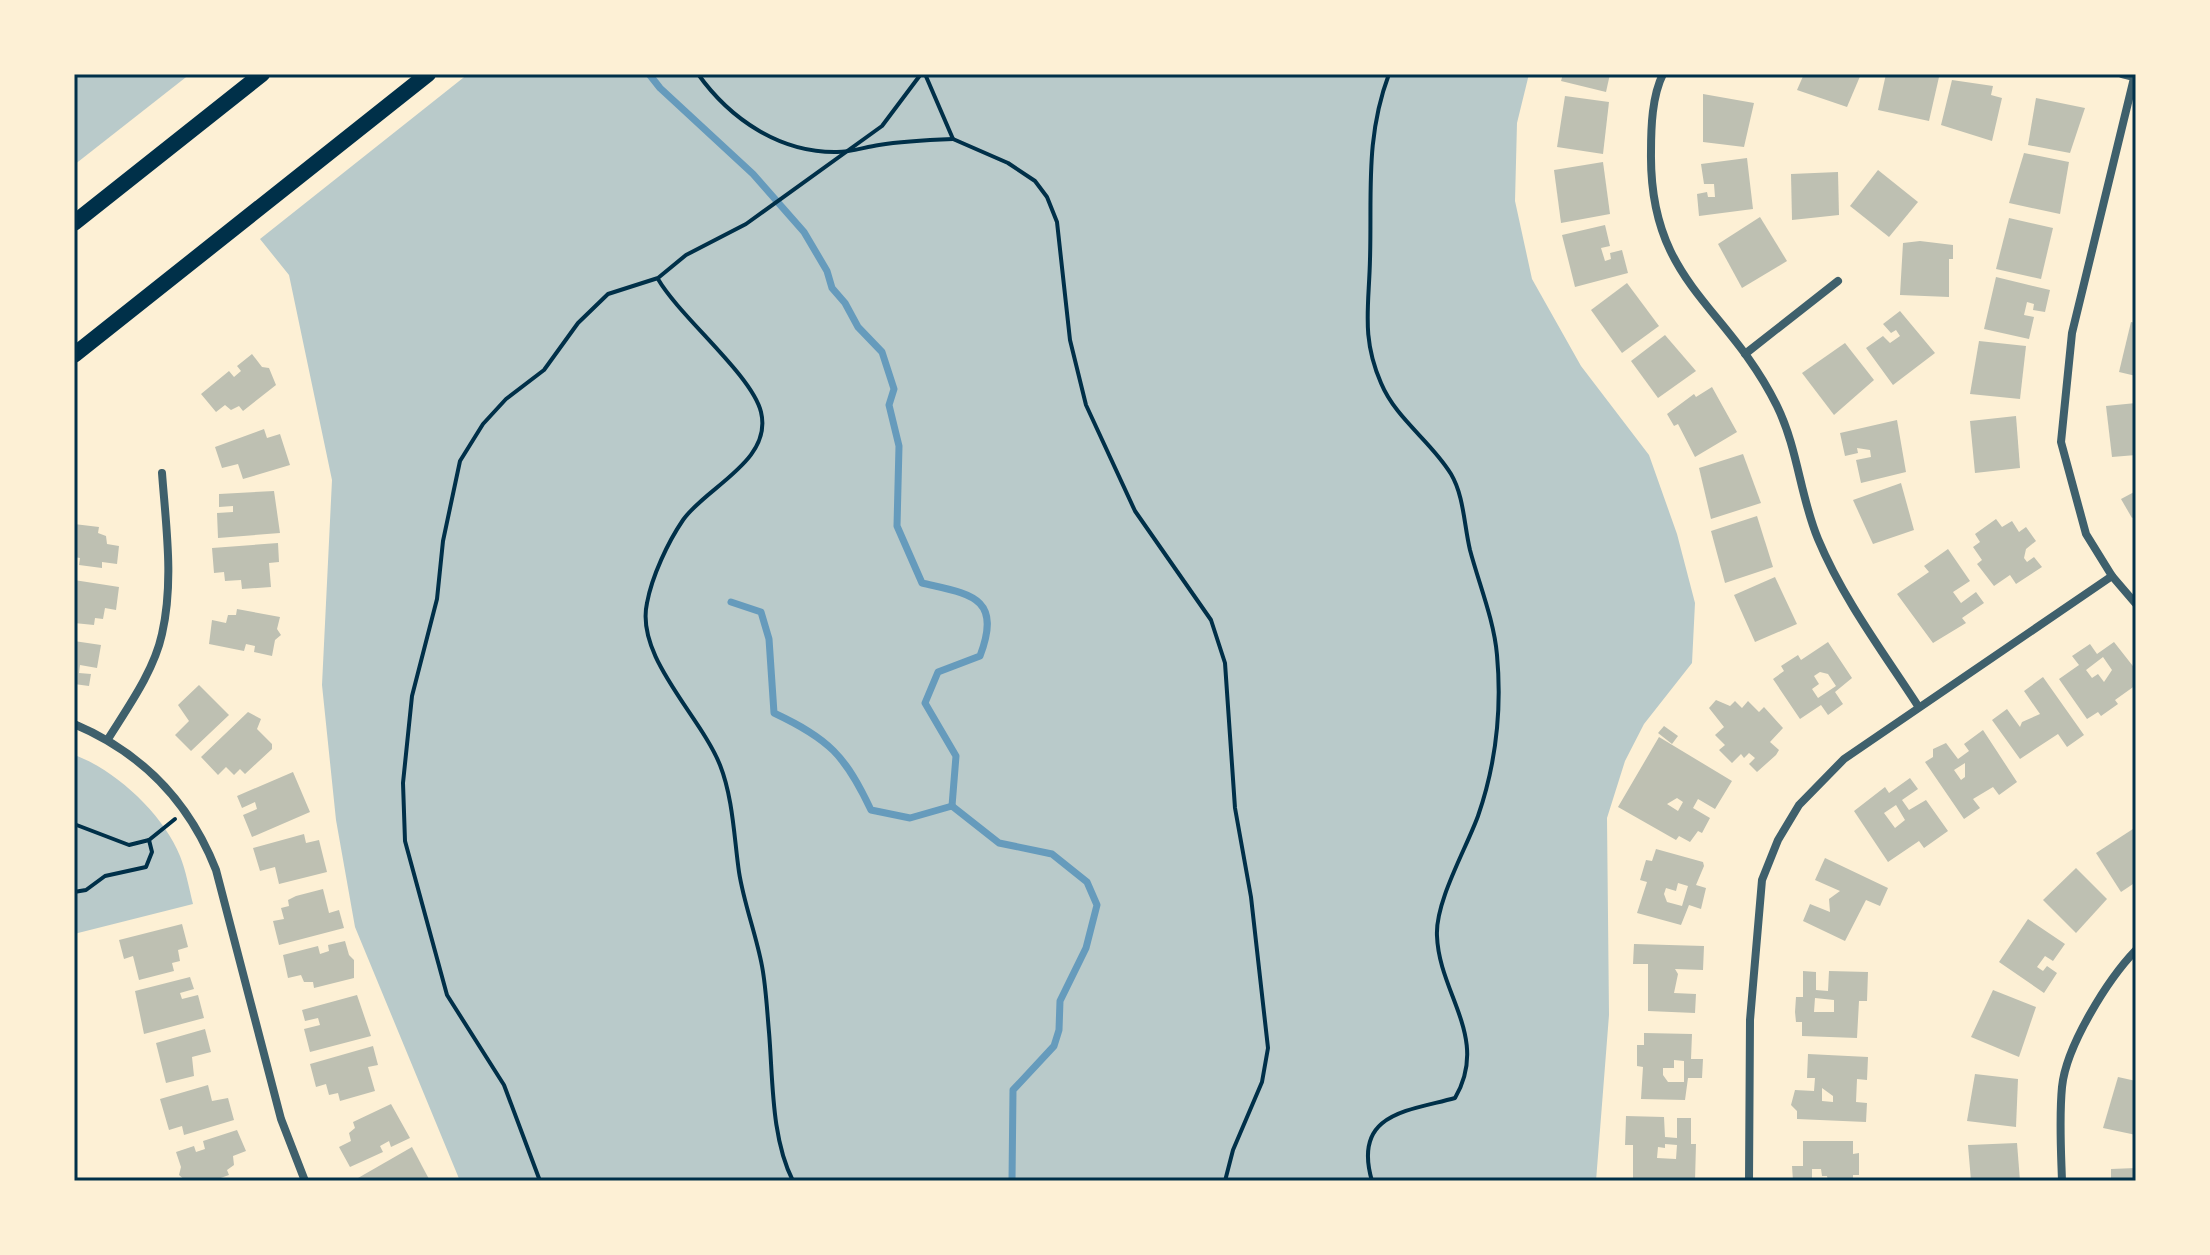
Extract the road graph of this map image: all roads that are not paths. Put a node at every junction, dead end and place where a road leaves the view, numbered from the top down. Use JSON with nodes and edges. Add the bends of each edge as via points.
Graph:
{"nodes":[{"id":1,"x":262,"y":74,"type":"edge"},
{"id":2,"x":428,"y":74,"type":"edge"},
{"id":3,"x":1663,"y":74,"type":"edge"},
{"id":4,"x":2122,"y":74,"type":"edge"},
{"id":5,"x":2135,"y":75,"type":"edge"},
{"id":6,"x":74,"y":223,"type":"edge"},
{"id":7,"x":1838,"y":281,"type":"dead end"},
{"id":8,"x":1745,"y":354,"type":"junction"},
{"id":9,"x":74,"y":355,"type":"edge"},
{"id":10,"x":162,"y":473,"type":"dead end"},
{"id":11,"x":2112,"y":576,"type":"junction"},
{"id":12,"x":2136,"y":604,"type":"edge"},
{"id":13,"x":1918,"y":706,"type":"junction"},
{"id":14,"x":74,"y":724,"type":"edge"},
{"id":15,"x":108,"y":739,"type":"junction"},
{"id":16,"x":2136,"y":950,"type":"edge"},
{"id":17,"x":305,"y":1181,"type":"edge"},
{"id":18,"x":1749,"y":1181,"type":"edge"},
{"id":19,"x":2062,"y":1181,"type":"edge"}],
"edges":[{"from":1,"to":6,"type":"main road"},
{"from":2,"to":9,"type":"main road"},
{"from":3,"to":8,"type":"street","via":[[1650,178],[1666,248]]},
{"from":4,"to":5,"type":"street"},
{"from":5,"to":11,"type":"street","via":[[2072,333],[2061,442],[2086,534]]},
{"from":7,"to":8,"type":"street"},
{"from":8,"to":13,"type":"street","via":[[1795,446],[1817,536],[1829,562]]},
{"from":10,"to":15,"type":"street","via":[[168,581],[162,636]]},
{"from":11,"to":12,"type":"street"},
{"from":11,"to":13,"type":"street"},
{"from":13,"to":18,"type":"street","via":[[1844,759],[1799,805],[1762,880],[1750,1020]]},
{"from":14,"to":15,"type":"street"},
{"from":15,"to":17,"type":"street","via":[[142,763],[202,834],[281,1119]]},
{"from":16,"to":19,"type":"street","via":[[2115,972],[2085,1023],[2062,1083]]}]}
